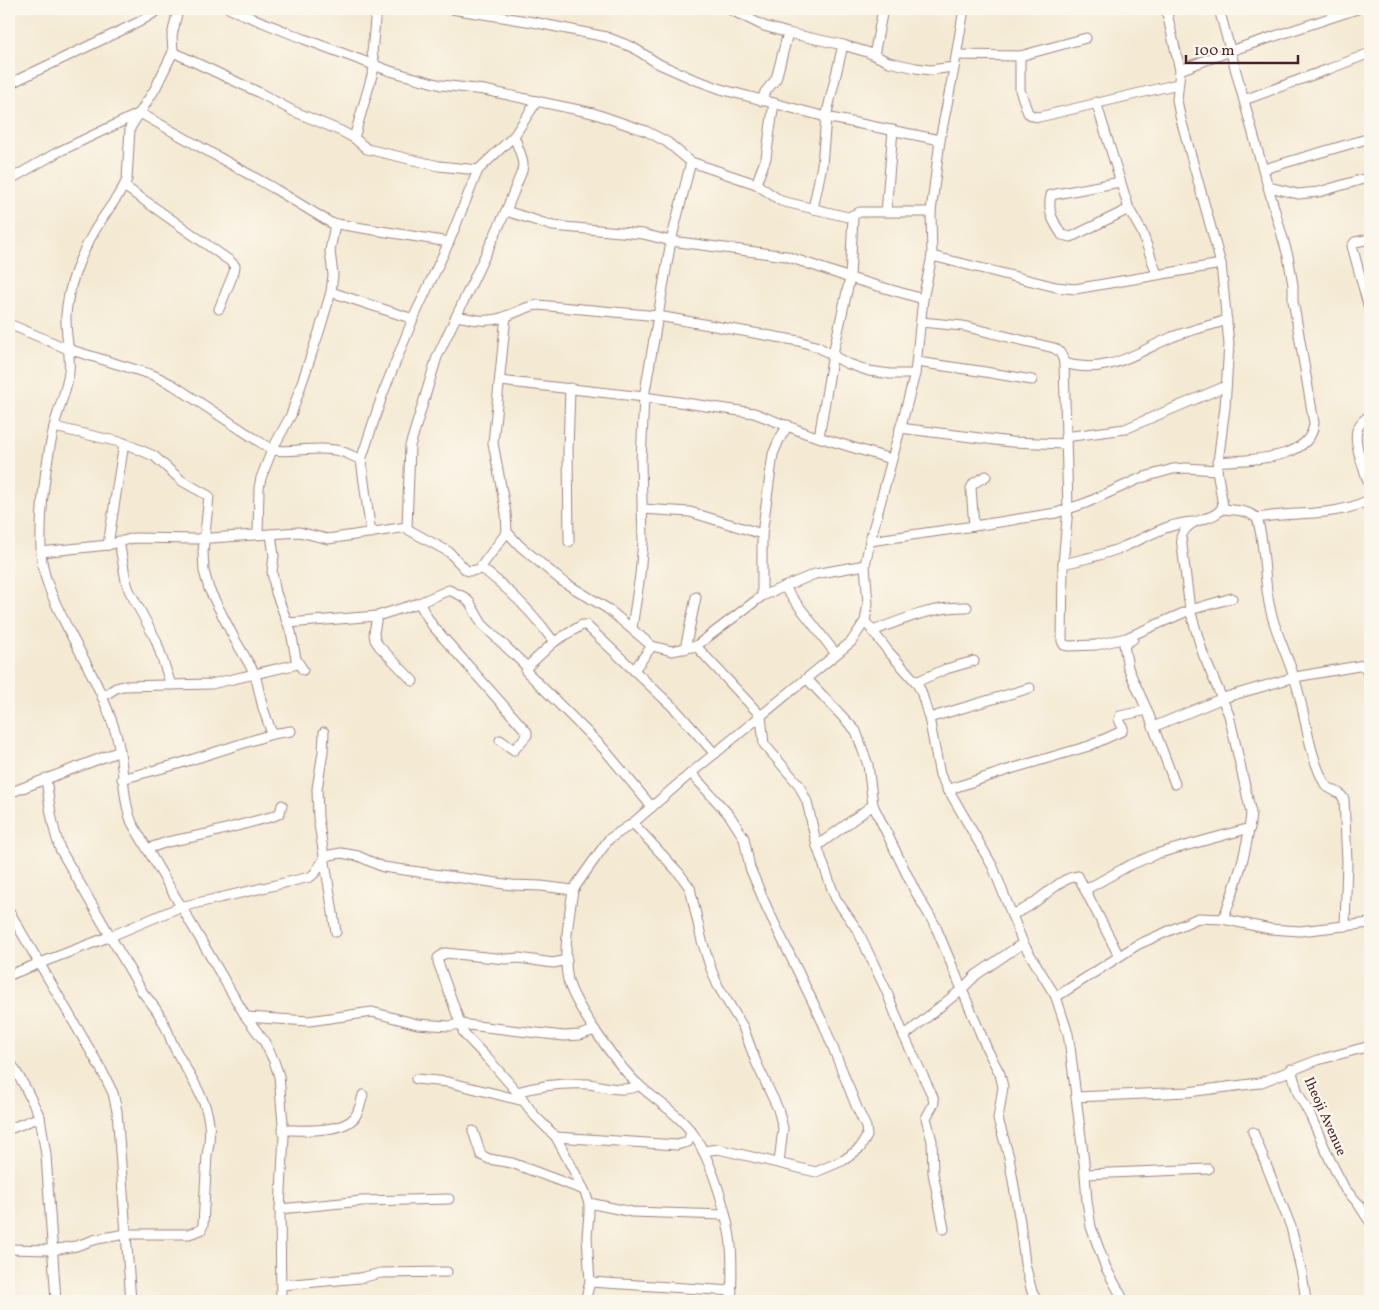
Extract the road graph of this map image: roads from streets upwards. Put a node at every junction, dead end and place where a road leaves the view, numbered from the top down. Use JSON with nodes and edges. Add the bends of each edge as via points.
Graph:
{"nodes":[{"id":1,"x":160,"y":9,"type":"edge"},
{"id":2,"x":178,"y":9,"type":"edge"},
{"id":3,"x":230,"y":9,"type":"edge"},
{"id":4,"x":376,"y":9,"type":"edge"},
{"id":5,"x":451,"y":9,"type":"edge"},
{"id":6,"x":729,"y":9,"type":"edge"},
{"id":7,"x":883,"y":9,"type":"edge"},
{"id":8,"x":962,"y":9,"type":"edge"},
{"id":9,"x":1166,"y":9,"type":"edge"},
{"id":10,"x":1219,"y":9,"type":"edge"},
{"id":11,"x":1357,"y":9,"type":"edge"},
{"id":12,"x":788,"y":33,"type":"junction"},
{"id":13,"x":1086,"y":38,"type":"dead end"},
{"id":14,"x":843,"y":45,"type":"junction"},
{"id":15,"x":1230,"y":51,"type":"junction"},
{"id":16,"x":173,"y":52,"type":"junction"},
{"id":17,"x":1370,"y":53,"type":"edge"},
{"id":18,"x":874,"y":55,"type":"junction"},
{"id":19,"x":957,"y":55,"type":"junction"},
{"id":20,"x":1020,"y":56,"type":"junction"},
{"id":21,"x":375,"y":65,"type":"junction"},
{"id":22,"x":954,"y":67,"type":"junction"},
{"id":23,"x":1180,"y":70,"type":"junction"},
{"id":24,"x":9,"y":84,"type":"edge"},
{"id":25,"x":1178,"y":84,"type":"junction"},
{"id":26,"x":1244,"y":100,"type":"junction"},
{"id":27,"x":537,"y":101,"type":"junction"},
{"id":28,"x":762,"y":101,"type":"junction"},
{"id":29,"x":1096,"y":102,"type":"junction"},
{"id":30,"x":774,"y":104,"type":"junction"},
{"id":31,"x":140,"y":112,"type":"junction"},
{"id":32,"x":826,"y":117,"type":"junction"},
{"id":33,"x":893,"y":130,"type":"junction"},
{"id":34,"x":514,"y":136,"type":"junction"},
{"id":35,"x":354,"y":138,"type":"junction"},
{"id":36,"x":1370,"y":138,"type":"edge"},
{"id":37,"x":940,"y":140,"type":"junction"},
{"id":38,"x":690,"y":162,"type":"junction"},
{"id":39,"x":1264,"y":169,"type":"junction"},
{"id":40,"x":478,"y":170,"type":"junction"},
{"id":41,"x":1370,"y":177,"type":"edge"},
{"id":42,"x":9,"y":180,"type":"edge"},
{"id":43,"x":1120,"y":182,"type":"junction"},
{"id":44,"x":756,"y":184,"type":"junction"},
{"id":45,"x":124,"y":186,"type":"junction"},
{"id":46,"x":1269,"y":186,"type":"junction"},
{"id":47,"x":813,"y":209,"type":"junction"},
{"id":48,"x":1129,"y":209,"type":"junction"},
{"id":49,"x":506,"y":211,"type":"junction"},
{"id":50,"x":886,"y":212,"type":"junction"},
{"id":51,"x":931,"y":212,"type":"junction"},
{"id":52,"x":853,"y":216,"type":"junction"},
{"id":53,"x":335,"y":224,"type":"junction"},
{"id":54,"x":1370,"y":239,"type":"edge"},
{"id":55,"x":672,"y":241,"type":"junction"},
{"id":56,"x":449,"y":242,"type":"junction"},
{"id":57,"x":932,"y":256,"type":"junction"},
{"id":58,"x":1222,"y":264,"type":"junction"},
{"id":59,"x":1156,"y":274,"type":"junction"},
{"id":60,"x":850,"y":278,"type":"junction"},
{"id":61,"x":331,"y":292,"type":"junction"},
{"id":62,"x":923,"y":299,"type":"junction"},
{"id":63,"x":220,"y":309,"type":"dead end"},
{"id":64,"x":1370,"y":312,"type":"edge"},
{"id":65,"x":457,"y":316,"type":"junction"},
{"id":66,"x":506,"y":316,"type":"junction"},
{"id":67,"x":658,"y":316,"type":"junction"},
{"id":68,"x":412,"y":320,"type":"junction"},
{"id":69,"x":1227,"y":320,"type":"junction"},
{"id":70,"x":921,"y":322,"type":"junction"},
{"id":71,"x":9,"y":324,"type":"edge"},
{"id":72,"x":68,"y":349,"type":"junction"},
{"id":73,"x":833,"y":354,"type":"junction"},
{"id":74,"x":917,"y":362,"type":"junction"},
{"id":75,"x":1064,"y":363,"type":"junction"},
{"id":76,"x":915,"y":374,"type":"junction"},
{"id":77,"x":1032,"y":380,"type":"dead end"},
{"id":78,"x":500,"y":381,"type":"junction"},
{"id":79,"x":1226,"y":386,"type":"junction"},
{"id":80,"x":570,"y":388,"type":"junction"},
{"id":81,"x":644,"y":397,"type":"junction"},
{"id":82,"x":1370,"y":415,"type":"edge"},
{"id":83,"x":788,"y":425,"type":"junction"},
{"id":84,"x":54,"y":427,"type":"junction"},
{"id":85,"x":900,"y":428,"type":"junction"},
{"id":86,"x":819,"y":438,"type":"junction"},
{"id":87,"x":1065,"y":440,"type":"junction"},
{"id":88,"x":124,"y":443,"type":"junction"},
{"id":89,"x":272,"y":450,"type":"junction"},
{"id":90,"x":891,"y":459,"type":"junction"},
{"id":91,"x":361,"y":460,"type":"junction"},
{"id":92,"x":1217,"y":466,"type":"junction"},
{"id":93,"x":986,"y":476,"type":"dead end"},
{"id":94,"x":1370,"y":488,"type":"edge"},
{"id":95,"x":1370,"y":499,"type":"edge"},
{"id":96,"x":1068,"y":508,"type":"junction"},
{"id":97,"x":642,"y":509,"type":"junction"},
{"id":98,"x":1222,"y":509,"type":"junction"},
{"id":99,"x":1258,"y":518,"type":"junction"},
{"id":100,"x":1192,"y":522,"type":"junction"},
{"id":101,"x":974,"y":526,"type":"junction"},
{"id":102,"x":407,"y":527,"type":"junction"},
{"id":103,"x":507,"y":532,"type":"junction"},
{"id":104,"x":371,"y":533,"type":"junction"},
{"id":105,"x":258,"y":534,"type":"junction"},
{"id":106,"x":271,"y":534,"type":"junction"},
{"id":107,"x":762,"y":534,"type":"junction"},
{"id":108,"x":205,"y":538,"type":"junction"},
{"id":109,"x":119,"y":541,"type":"junction"},
{"id":110,"x":870,"y":541,"type":"junction"},
{"id":111,"x":569,"y":542,"type":"dead end"},
{"id":112,"x":108,"y":544,"type":"junction"},
{"id":113,"x":41,"y":552,"type":"junction"},
{"id":114,"x":1063,"y":564,"type":"junction"},
{"id":115,"x":865,"y":565,"type":"junction"},
{"id":116,"x":480,"y":568,"type":"junction"},
{"id":117,"x":784,"y":587,"type":"junction"},
{"id":118,"x":696,"y":596,"type":"dead end"},
{"id":119,"x":762,"y":596,"type":"junction"},
{"id":120,"x":1232,"y":598,"type":"dead end"},
{"id":121,"x":419,"y":603,"type":"junction"},
{"id":122,"x":967,"y":607,"type":"dead end"},
{"id":123,"x":1190,"y":610,"type":"junction"},
{"id":124,"x":377,"y":616,"type":"junction"},
{"id":125,"x":865,"y":621,"type":"junction"},
{"id":126,"x":288,"y":623,"type":"junction"},
{"id":127,"x":632,"y":628,"type":"junction"},
{"id":128,"x":873,"y":631,"type":"junction"},
{"id":129,"x":1136,"y":634,"type":"junction"},
{"id":130,"x":554,"y":642,"type":"junction"},
{"id":131,"x":652,"y":646,"type":"junction"},
{"id":132,"x":696,"y":646,"type":"junction"},
{"id":133,"x":685,"y":650,"type":"junction"},
{"id":134,"x":836,"y":654,"type":"junction"},
{"id":135,"x":974,"y":661,"type":"dead end"},
{"id":136,"x":1367,"y":665,"type":"edge"},
{"id":137,"x":527,"y":667,"type":"junction"},
{"id":138,"x":634,"y":670,"type":"junction"},
{"id":139,"x":255,"y":674,"type":"junction"},
{"id":140,"x":1295,"y":677,"type":"junction"},
{"id":141,"x":807,"y":679,"type":"junction"},
{"id":142,"x":1370,"y":679,"type":"edge"},
{"id":143,"x":413,"y":681,"type":"dead end"},
{"id":144,"x":916,"y":682,"type":"junction"},
{"id":145,"x":172,"y":685,"type":"junction"},
{"id":146,"x":1030,"y":688,"type":"dead end"},
{"id":147,"x":102,"y":697,"type":"junction"},
{"id":148,"x":1223,"y":698,"type":"junction"},
{"id":149,"x":1147,"y":710,"type":"junction"},
{"id":150,"x":761,"y":716,"type":"junction"},
{"id":151,"x":929,"y":718,"type":"junction"},
{"id":152,"x":1153,"y":727,"type":"junction"},
{"id":153,"x":291,"y":731,"type":"dead end"},
{"id":154,"x":324,"y":732,"type":"dead end"},
{"id":155,"x":272,"y":734,"type":"junction"},
{"id":156,"x":500,"y":740,"type":"dead end"},
{"id":157,"x":120,"y":751,"type":"junction"},
{"id":158,"x":715,"y":754,"type":"junction"},
{"id":159,"x":691,"y":773,"type":"junction"},
{"id":160,"x":46,"y":778,"type":"junction"},
{"id":161,"x":122,"y":779,"type":"junction"},
{"id":162,"x":1175,"y":784,"type":"dead end"},
{"id":163,"x":947,"y":790,"type":"junction"},
{"id":164,"x":9,"y":793,"type":"edge"},
{"id":165,"x":282,"y":805,"type":"dead end"},
{"id":166,"x":873,"y":805,"type":"junction"},
{"id":167,"x":652,"y":807,"type":"junction"},
{"id":168,"x":634,"y":823,"type":"junction"},
{"id":169,"x":1250,"y":828,"type":"junction"},
{"id":170,"x":817,"y":846,"type":"junction"},
{"id":171,"x":147,"y":848,"type":"junction"},
{"id":172,"x":324,"y":859,"type":"junction"},
{"id":173,"x":573,"y":890,"type":"junction"},
{"id":174,"x":1085,"y":890,"type":"junction"},
{"id":175,"x":180,"y":907,"type":"junction"},
{"id":176,"x":9,"y":911,"type":"edge"},
{"id":177,"x":1011,"y":914,"type":"junction"},
{"id":178,"x":1223,"y":919,"type":"junction"},
{"id":179,"x":1370,"y":923,"type":"edge"},
{"id":180,"x":1345,"y":926,"type":"junction"},
{"id":181,"x":336,"y":932,"type":"dead end"},
{"id":182,"x":111,"y":936,"type":"junction"},
{"id":183,"x":1023,"y":943,"type":"junction"},
{"id":184,"x":1119,"y":956,"type":"junction"},
{"id":185,"x":566,"y":960,"type":"junction"},
{"id":186,"x":40,"y":963,"type":"junction"},
{"id":187,"x":9,"y":975,"type":"edge"},
{"id":188,"x":962,"y":990,"type":"junction"},
{"id":189,"x":1056,"y":997,"type":"junction"},
{"id":190,"x":246,"y":1017,"type":"junction"},
{"id":191,"x":459,"y":1024,"type":"junction"},
{"id":192,"x":595,"y":1030,"type":"junction"},
{"id":193,"x":904,"y":1036,"type":"junction"},
{"id":194,"x":1370,"y":1046,"type":"edge"},
{"id":195,"x":9,"y":1060,"type":"edge"},
{"id":196,"x":1291,"y":1069,"type":"junction"},
{"id":197,"x":416,"y":1079,"type":"dead end"},
{"id":198,"x":638,"y":1086,"type":"junction"},
{"id":199,"x":517,"y":1092,"type":"junction"},
{"id":200,"x":363,"y":1096,"type":"dead end"},
{"id":201,"x":1076,"y":1097,"type":"junction"},
{"id":202,"x":524,"y":1101,"type":"junction"},
{"id":203,"x":40,"y":1117,"type":"junction"},
{"id":204,"x":9,"y":1129,"type":"edge"},
{"id":205,"x":283,"y":1130,"type":"junction"},
{"id":206,"x":473,"y":1131,"type":"dead end"},
{"id":207,"x":692,"y":1132,"type":"junction"},
{"id":208,"x":1253,"y":1132,"type":"dead end"},
{"id":209,"x":556,"y":1137,"type":"junction"},
{"id":210,"x":703,"y":1151,"type":"junction"},
{"id":211,"x":779,"y":1164,"type":"junction"},
{"id":212,"x":1208,"y":1169,"type":"dead end"},
{"id":213,"x":1086,"y":1174,"type":"junction"},
{"id":214,"x":584,"y":1190,"type":"junction"},
{"id":215,"x":449,"y":1199,"type":"dead end"},
{"id":216,"x":588,"y":1203,"type":"junction"},
{"id":217,"x":280,"y":1209,"type":"junction"},
{"id":218,"x":724,"y":1215,"type":"junction"},
{"id":219,"x":1370,"y":1222,"type":"edge"},
{"id":220,"x":944,"y":1229,"type":"dead end"},
{"id":221,"x":126,"y":1234,"type":"junction"},
{"id":222,"x":9,"y":1249,"type":"edge"},
{"id":223,"x":52,"y":1250,"type":"junction"},
{"id":224,"x":447,"y":1272,"type":"dead end"},
{"id":225,"x":590,"y":1282,"type":"junction"},
{"id":226,"x":282,"y":1284,"type":"junction"},
{"id":227,"x":732,"y":1291,"type":"junction"},
{"id":228,"x":56,"y":1301,"type":"edge"},
{"id":229,"x":131,"y":1301,"type":"edge"},
{"id":230,"x":281,"y":1301,"type":"edge"},
{"id":231,"x":585,"y":1301,"type":"edge"},
{"id":232,"x":731,"y":1301,"type":"edge"},
{"id":233,"x":1037,"y":1301,"type":"edge"},
{"id":234,"x":1124,"y":1301,"type":"edge"},
{"id":235,"x":1306,"y":1301,"type":"edge"}],
"edges":[{"from":1,"to":24,"type":"street"},
{"from":2,"to":16,"type":"street","via":[[172,36]]},
{"from":3,"to":21,"type":"street"},
{"from":4,"to":21,"type":"street","via":[[372,53]]},
{"from":5,"to":28,"type":"street","via":[[606,38],[632,47],[693,79]]},
{"from":6,"to":12,"type":"street","via":[[764,26]]},
{"from":7,"to":18,"type":"street"},
{"from":8,"to":19,"type":"street"},
{"from":9,"to":23,"type":"street"},
{"from":10,"to":15,"type":"street"},
{"from":11,"to":15,"type":"street"},
{"from":12,"to":14,"type":"street"},
{"from":12,"to":28,"type":"street","via":[[776,80]]},
{"from":13,"to":20,"type":"street"},
{"from":14,"to":18,"type":"street"},
{"from":14,"to":32,"type":"street"},
{"from":15,"to":23,"type":"street"},
{"from":15,"to":26,"type":"street"},
{"from":16,"to":31,"type":"street"},
{"from":16,"to":35,"type":"street"},
{"from":17,"to":26,"type":"street"},
{"from":18,"to":22,"type":"street","via":[[881,60],[916,68]]},
{"from":19,"to":20,"type":"street"},
{"from":19,"to":22,"type":"street"},
{"from":20,"to":29,"type":"street","via":[[1020,90],[1028,113],[1039,117]]},
{"from":21,"to":27,"type":"street","via":[[441,85]]},
{"from":21,"to":35,"type":"street"},
{"from":22,"to":37,"type":"street"},
{"from":23,"to":25,"type":"street"},
{"from":25,"to":29,"type":"street"},
{"from":25,"to":58,"type":"street","via":[[1180,116]]},
{"from":26,"to":39,"type":"street"},
{"from":27,"to":34,"type":"street"},
{"from":27,"to":38,"type":"street","via":[[593,114],[646,132],[667,142]]},
{"from":28,"to":30,"type":"street"},
{"from":29,"to":43,"type":"street"},
{"from":30,"to":32,"type":"street"},
{"from":30,"to":44,"type":"street","via":[[766,158]]},
{"from":31,"to":42,"type":"street"},
{"from":31,"to":45,"type":"street","via":[[130,128]]},
{"from":31,"to":53,"type":"street"},
{"from":32,"to":33,"type":"street"},
{"from":32,"to":47,"type":"street","via":[[822,165]]},
{"from":33,"to":37,"type":"street"},
{"from":33,"to":50,"type":"street"},
{"from":34,"to":40,"type":"street"},
{"from":34,"to":49,"type":"street","via":[[523,164]]},
{"from":35,"to":40,"type":"street","via":[[374,152],[439,166]]},
{"from":36,"to":39,"type":"street"},
{"from":37,"to":51,"type":"street"},
{"from":38,"to":44,"type":"street"},
{"from":38,"to":55,"type":"street"},
{"from":39,"to":46,"type":"street"},
{"from":40,"to":56,"type":"street"},
{"from":41,"to":46,"type":"street","via":[[1319,192],[1298,194]]},
{"from":43,"to":48,"type":"street"},
{"from":43,"to":48,"type":"street","via":[[1051,194],[1052,219],[1062,236],[1071,237]]},
{"from":44,"to":47,"type":"street","via":[[781,201]]},
{"from":45,"to":63,"type":"street","via":[[235,266]]},
{"from":45,"to":72,"type":"street","via":[[95,230],[76,267],[66,314]]},
{"from":46,"to":92,"type":"street","via":[[1288,256],[1314,428],[1302,446],[1285,454]]},
{"from":47,"to":52,"type":"street","via":[[848,218]]},
{"from":48,"to":59,"type":"street","via":[[1142,232]]},
{"from":49,"to":55,"type":"street","via":[[552,226],[643,234]]},
{"from":49,"to":65,"type":"street"},
{"from":50,"to":51,"type":"street"},
{"from":50,"to":52,"type":"street","via":[[860,212]]},
{"from":51,"to":57,"type":"street"},
{"from":52,"to":60,"type":"street"},
{"from":53,"to":56,"type":"street"},
{"from":53,"to":61,"type":"street","via":[[330,251]]},
{"from":54,"to":64,"type":"street","via":[[1352,246]]},
{"from":55,"to":60,"type":"street","via":[[786,256]]},
{"from":55,"to":67,"type":"street"},
{"from":56,"to":68,"type":"street"},
{"from":57,"to":59,"type":"street","via":[[1075,289]]},
{"from":57,"to":62,"type":"street"},
{"from":58,"to":59,"type":"street"},
{"from":58,"to":69,"type":"street"},
{"from":60,"to":62,"type":"street"},
{"from":60,"to":73,"type":"street"},
{"from":61,"to":68,"type":"street"},
{"from":61,"to":89,"type":"street","via":[[291,415]]},
{"from":62,"to":70,"type":"street"},
{"from":65,"to":66,"type":"street","via":[[491,320]]},
{"from":65,"to":102,"type":"street","via":[[437,357],[410,446]]},
{"from":66,"to":67,"type":"street","via":[[538,305]]},
{"from":66,"to":78,"type":"street"},
{"from":67,"to":73,"type":"street","via":[[799,341]]},
{"from":67,"to":81,"type":"street"},
{"from":68,"to":91,"type":"street","via":[[383,392]]},
{"from":69,"to":75,"type":"street","via":[[1173,337],[1113,364],[1094,367]]},
{"from":69,"to":79,"type":"street"},
{"from":70,"to":74,"type":"street"},
{"from":70,"to":75,"type":"street","via":[[963,326],[1054,348],[1060,351]]},
{"from":71,"to":72,"type":"street"},
{"from":72,"to":84,"type":"street","via":[[69,373]]},
{"from":72,"to":89,"type":"street","via":[[166,381]]},
{"from":73,"to":76,"type":"street","via":[[846,363],[869,371]]},
{"from":73,"to":86,"type":"street"},
{"from":74,"to":76,"type":"street"},
{"from":74,"to":77,"type":"street"},
{"from":75,"to":87,"type":"street"},
{"from":76,"to":85,"type":"street"},
{"from":78,"to":80,"type":"street"},
{"from":78,"to":103,"type":"street","via":[[492,443]]},
{"from":79,"to":87,"type":"street","via":[[1125,429]]},
{"from":79,"to":92,"type":"street"},
{"from":80,"to":81,"type":"street"},
{"from":80,"to":111,"type":"street"},
{"from":81,"to":83,"type":"street","via":[[754,413]]},
{"from":81,"to":97,"type":"street"},
{"from":82,"to":94,"type":"street","via":[[1357,430],[1357,443]]},
{"from":83,"to":86,"type":"street"},
{"from":83,"to":107,"type":"street","via":[[773,454]]},
{"from":84,"to":88,"type":"street"},
{"from":84,"to":113,"type":"street","via":[[41,508]]},
{"from":85,"to":87,"type":"street","via":[[1011,442]]},
{"from":85,"to":90,"type":"street"},
{"from":86,"to":90,"type":"street"},
{"from":87,"to":96,"type":"street"},
{"from":88,"to":108,"type":"street","via":[[154,456],[182,480],[209,496]]},
{"from":88,"to":112,"type":"street"},
{"from":89,"to":91,"type":"street","via":[[334,449]]},
{"from":89,"to":105,"type":"street","via":[[259,488]]},
{"from":90,"to":110,"type":"street"},
{"from":91,"to":104,"type":"street"},
{"from":92,"to":96,"type":"street","via":[[1162,472]]},
{"from":92,"to":98,"type":"street"},
{"from":93,"to":101,"type":"street","via":[[971,488]]},
{"from":95,"to":99,"type":"street","via":[[1349,508]]},
{"from":96,"to":101,"type":"street","via":[[1046,515]]},
{"from":96,"to":114,"type":"street"},
{"from":97,"to":107,"type":"street","via":[[690,512]]},
{"from":97,"to":127,"type":"street","via":[[643,541]]},
{"from":98,"to":99,"type":"street","via":[[1241,510]]},
{"from":98,"to":100,"type":"street"},
{"from":99,"to":140,"type":"street","via":[[1270,609]]},
{"from":100,"to":114,"type":"street","via":[[1168,526],[1108,553]]},
{"from":100,"to":123,"type":"street","via":[[1181,537]]},
{"from":101,"to":110,"type":"street"},
{"from":102,"to":104,"type":"street"},
{"from":102,"to":116,"type":"street","via":[[449,552],[466,570]]},
{"from":103,"to":116,"type":"street"},
{"from":103,"to":127,"type":"street","via":[[562,581]]},
{"from":104,"to":106,"type":"street","via":[[328,539],[304,532]]},
{"from":105,"to":106,"type":"street"},
{"from":105,"to":108,"type":"street"},
{"from":106,"to":126,"type":"street","via":[[276,593]]},
{"from":107,"to":119,"type":"street"},
{"from":108,"to":109,"type":"street"},
{"from":108,"to":139,"type":"street","via":[[204,571],[209,589]]},
{"from":109,"to":112,"type":"street"},
{"from":109,"to":145,"type":"street","via":[[129,590],[156,640]]},
{"from":110,"to":115,"type":"street"},
{"from":112,"to":113,"type":"street"},
{"from":113,"to":147,"type":"street","via":[[52,597]]},
{"from":114,"to":129,"type":"street","via":[[1063,643],[1067,646],[1096,645]]},
{"from":115,"to":117,"type":"street","via":[[815,574]]},
{"from":115,"to":125,"type":"street","via":[[868,604]]},
{"from":116,"to":130,"type":"street","via":[[505,586],[540,622]]},
{"from":117,"to":119,"type":"street"},
{"from":117,"to":134,"type":"street"},
{"from":118,"to":133,"type":"street"},
{"from":119,"to":132,"type":"street"},
{"from":120,"to":123,"type":"street"},
{"from":121,"to":124,"type":"street"},
{"from":121,"to":137,"type":"street","via":[[445,590],[453,590],[470,603],[482,624]]},
{"from":121,"to":156,"type":"street","via":[[432,625],[527,732],[514,750]]},
{"from":122,"to":128,"type":"street","via":[[951,606]]},
{"from":123,"to":129,"type":"street"},
{"from":123,"to":148,"type":"street","via":[[1203,654]]},
{"from":124,"to":126,"type":"street"},
{"from":124,"to":143,"type":"street","via":[[375,640]]},
{"from":125,"to":128,"type":"street"},
{"from":125,"to":134,"type":"street","via":[[851,642]]},
{"from":126,"to":139,"type":"street","via":[[300,667]]},
{"from":127,"to":131,"type":"street"},
{"from":128,"to":144,"type":"street"},
{"from":129,"to":149,"type":"street","via":[[1124,647],[1128,668]]},
{"from":130,"to":137,"type":"street"},
{"from":130,"to":138,"type":"street","via":[[586,625]]},
{"from":131,"to":133,"type":"street","via":[[672,651]]},
{"from":131,"to":138,"type":"street"},
{"from":132,"to":133,"type":"street"},
{"from":132,"to":150,"type":"street"},
{"from":134,"to":141,"type":"street"},
{"from":135,"to":144,"type":"street","via":[[946,668]]},
{"from":136,"to":140,"type":"street"},
{"from":136,"to":142,"type":"street"},
{"from":137,"to":167,"type":"street","via":[[526,671],[604,749]]},
{"from":138,"to":158,"type":"street"},
{"from":139,"to":145,"type":"street","via":[[211,684]]},
{"from":139,"to":155,"type":"street","via":[[262,708]]},
{"from":140,"to":148,"type":"street"},
{"from":140,"to":180,"type":"street","via":[[1323,781],[1344,799],[1347,861]]},
{"from":141,"to":150,"type":"street"},
{"from":141,"to":166,"type":"street","via":[[856,731],[868,765]]},
{"from":144,"to":151,"type":"street"},
{"from":145,"to":147,"type":"street","via":[[123,686]]},
{"from":146,"to":151,"type":"street"},
{"from":147,"to":157,"type":"street"},
{"from":148,"to":152,"type":"street"},
{"from":148,"to":169,"type":"street","via":[[1249,800]]},
{"from":149,"to":152,"type":"street"},
{"from":149,"to":163,"type":"street","via":[[1120,716],[1122,731],[1089,746]]},
{"from":150,"to":158,"type":"street"},
{"from":150,"to":170,"type":"street","via":[[764,744],[804,794]]},
{"from":151,"to":163,"type":"street","via":[[938,769]]},
{"from":152,"to":162,"type":"street"},
{"from":153,"to":155,"type":"street"},
{"from":154,"to":172,"type":"street","via":[[317,790]]},
{"from":155,"to":161,"type":"street"},
{"from":157,"to":160,"type":"street"},
{"from":157,"to":161,"type":"street"},
{"from":158,"to":159,"type":"street"},
{"from":159,"to":167,"type":"street"},
{"from":159,"to":211,"type":"street","via":[[730,816],[744,838],[750,868],[824,1025],[866,1127],[860,1148],[844,1160],[816,1172]]},
{"from":160,"to":164,"type":"street"},
{"from":160,"to":182,"type":"street","via":[[54,833],[60,849]]},
{"from":161,"to":171,"type":"street","via":[[128,813]]},
{"from":163,"to":177,"type":"street","via":[[993,867]]},
{"from":165,"to":171,"type":"street","via":[[280,813],[274,816]]},
{"from":166,"to":170,"type":"street"},
{"from":166,"to":188,"type":"street","via":[[935,925]]},
{"from":167,"to":168,"type":"street"},
{"from":168,"to":173,"type":"street","via":[[609,839]]},
{"from":168,"to":211,"type":"street","via":[[690,888],[711,969],[743,1027],[778,1109],[782,1128]]},
{"from":169,"to":174,"type":"street","via":[[1156,854]]},
{"from":169,"to":178,"type":"street","via":[[1242,866]]},
{"from":170,"to":193,"type":"street","via":[[836,899],[858,931]]},
{"from":171,"to":175,"type":"street"},
{"from":172,"to":173,"type":"street","via":[[334,854],[349,853],[384,867]]},
{"from":172,"to":175,"type":"street","via":[[310,877]]},
{"from":172,"to":181,"type":"street"},
{"from":173,"to":185,"type":"street"},
{"from":174,"to":177,"type":"street","via":[[1076,875],[1026,909]]},
{"from":174,"to":184,"type":"street"},
{"from":175,"to":182,"type":"street"},
{"from":175,"to":190,"type":"street"},
{"from":176,"to":186,"type":"street"},
{"from":177,"to":183,"type":"street"},
{"from":178,"to":180,"type":"street","via":[[1270,929],[1308,931]]},
{"from":178,"to":184,"type":"street","via":[[1198,918]]},
{"from":179,"to":180,"type":"street"},
{"from":182,"to":186,"type":"street"},
{"from":182,"to":221,"type":"street","via":[[164,1023],[207,1107],[211,1129],[201,1230],[189,1234]]},
{"from":183,"to":188,"type":"street","via":[[976,975]]},
{"from":183,"to":189,"type":"street"},
{"from":184,"to":189,"type":"street"},
{"from":185,"to":191,"type":"street","via":[[553,963],[453,953],[441,955],[438,962]]},
{"from":185,"to":192,"type":"street","via":[[570,984]]},
{"from":186,"to":187,"type":"street"},
{"from":186,"to":221,"type":"street","via":[[113,1093],[118,1111]]},
{"from":188,"to":193,"type":"street"},
{"from":188,"to":233,"type":"street","via":[[1003,1085],[998,1119],[1009,1157],[1025,1264]]},
{"from":189,"to":201,"type":"street","via":[[1068,1034]]},
{"from":190,"to":191,"type":"street","via":[[309,1021],[372,1012],[417,1024]]},
{"from":190,"to":205,"type":"street","via":[[264,1040],[279,1076]]},
{"from":191,"to":192,"type":"street","via":[[564,1036]]},
{"from":191,"to":199,"type":"street","via":[[464,1034]]},
{"from":192,"to":198,"type":"street"},
{"from":193,"to":220,"type":"street","via":[[934,1099],[926,1118]]},
{"from":194,"to":196,"type":"street"},
{"from":195,"to":203,"type":"street"},
{"from":196,"to":201,"type":"street","via":[[1259,1083],[1188,1092]]},
{"from":196,"to":219,"type":"street","name":"Iheoji Avenue","via":[[1298,1093],[1331,1162],[1345,1189]]},
{"from":197,"to":202,"type":"street","via":[[448,1082]]},
{"from":198,"to":199,"type":"street","via":[[625,1089],[560,1084]]},
{"from":198,"to":207,"type":"street","via":[[666,1105]]},
{"from":199,"to":202,"type":"street"},
{"from":200,"to":205,"type":"street","via":[[358,1113],[345,1125],[329,1129]]},
{"from":201,"to":213,"type":"street"},
{"from":202,"to":209,"type":"street"},
{"from":203,"to":204,"type":"street"},
{"from":203,"to":223,"type":"street","via":[[46,1154]]},
{"from":205,"to":217,"type":"street"},
{"from":206,"to":214,"type":"street","via":[[481,1155]]},
{"from":207,"to":209,"type":"street","via":[[688,1142],[677,1145]]},
{"from":207,"to":210,"type":"street"},
{"from":208,"to":235,"type":"street","via":[[1291,1227]]},
{"from":209,"to":214,"type":"street"},
{"from":210,"to":211,"type":"street","via":[[718,1149]]},
{"from":210,"to":218,"type":"street"},
{"from":212,"to":213,"type":"street"},
{"from":213,"to":234,"type":"street","via":[[1086,1201],[1091,1227],[1106,1268]]},
{"from":214,"to":216,"type":"street"},
{"from":215,"to":217,"type":"street","via":[[362,1201]]},
{"from":216,"to":218,"type":"street","via":[[632,1212]]},
{"from":216,"to":225,"type":"street"},
{"from":217,"to":226,"type":"street"},
{"from":218,"to":227,"type":"street","via":[[730,1238]]},
{"from":221,"to":223,"type":"street"},
{"from":221,"to":229,"type":"street"},
{"from":222,"to":223,"type":"street"},
{"from":223,"to":228,"type":"street"},
{"from":224,"to":226,"type":"street","via":[[381,1273],[360,1278]]},
{"from":225,"to":227,"type":"street"},
{"from":225,"to":231,"type":"street"},
{"from":226,"to":230,"type":"street"},
{"from":227,"to":232,"type":"street"}]}
